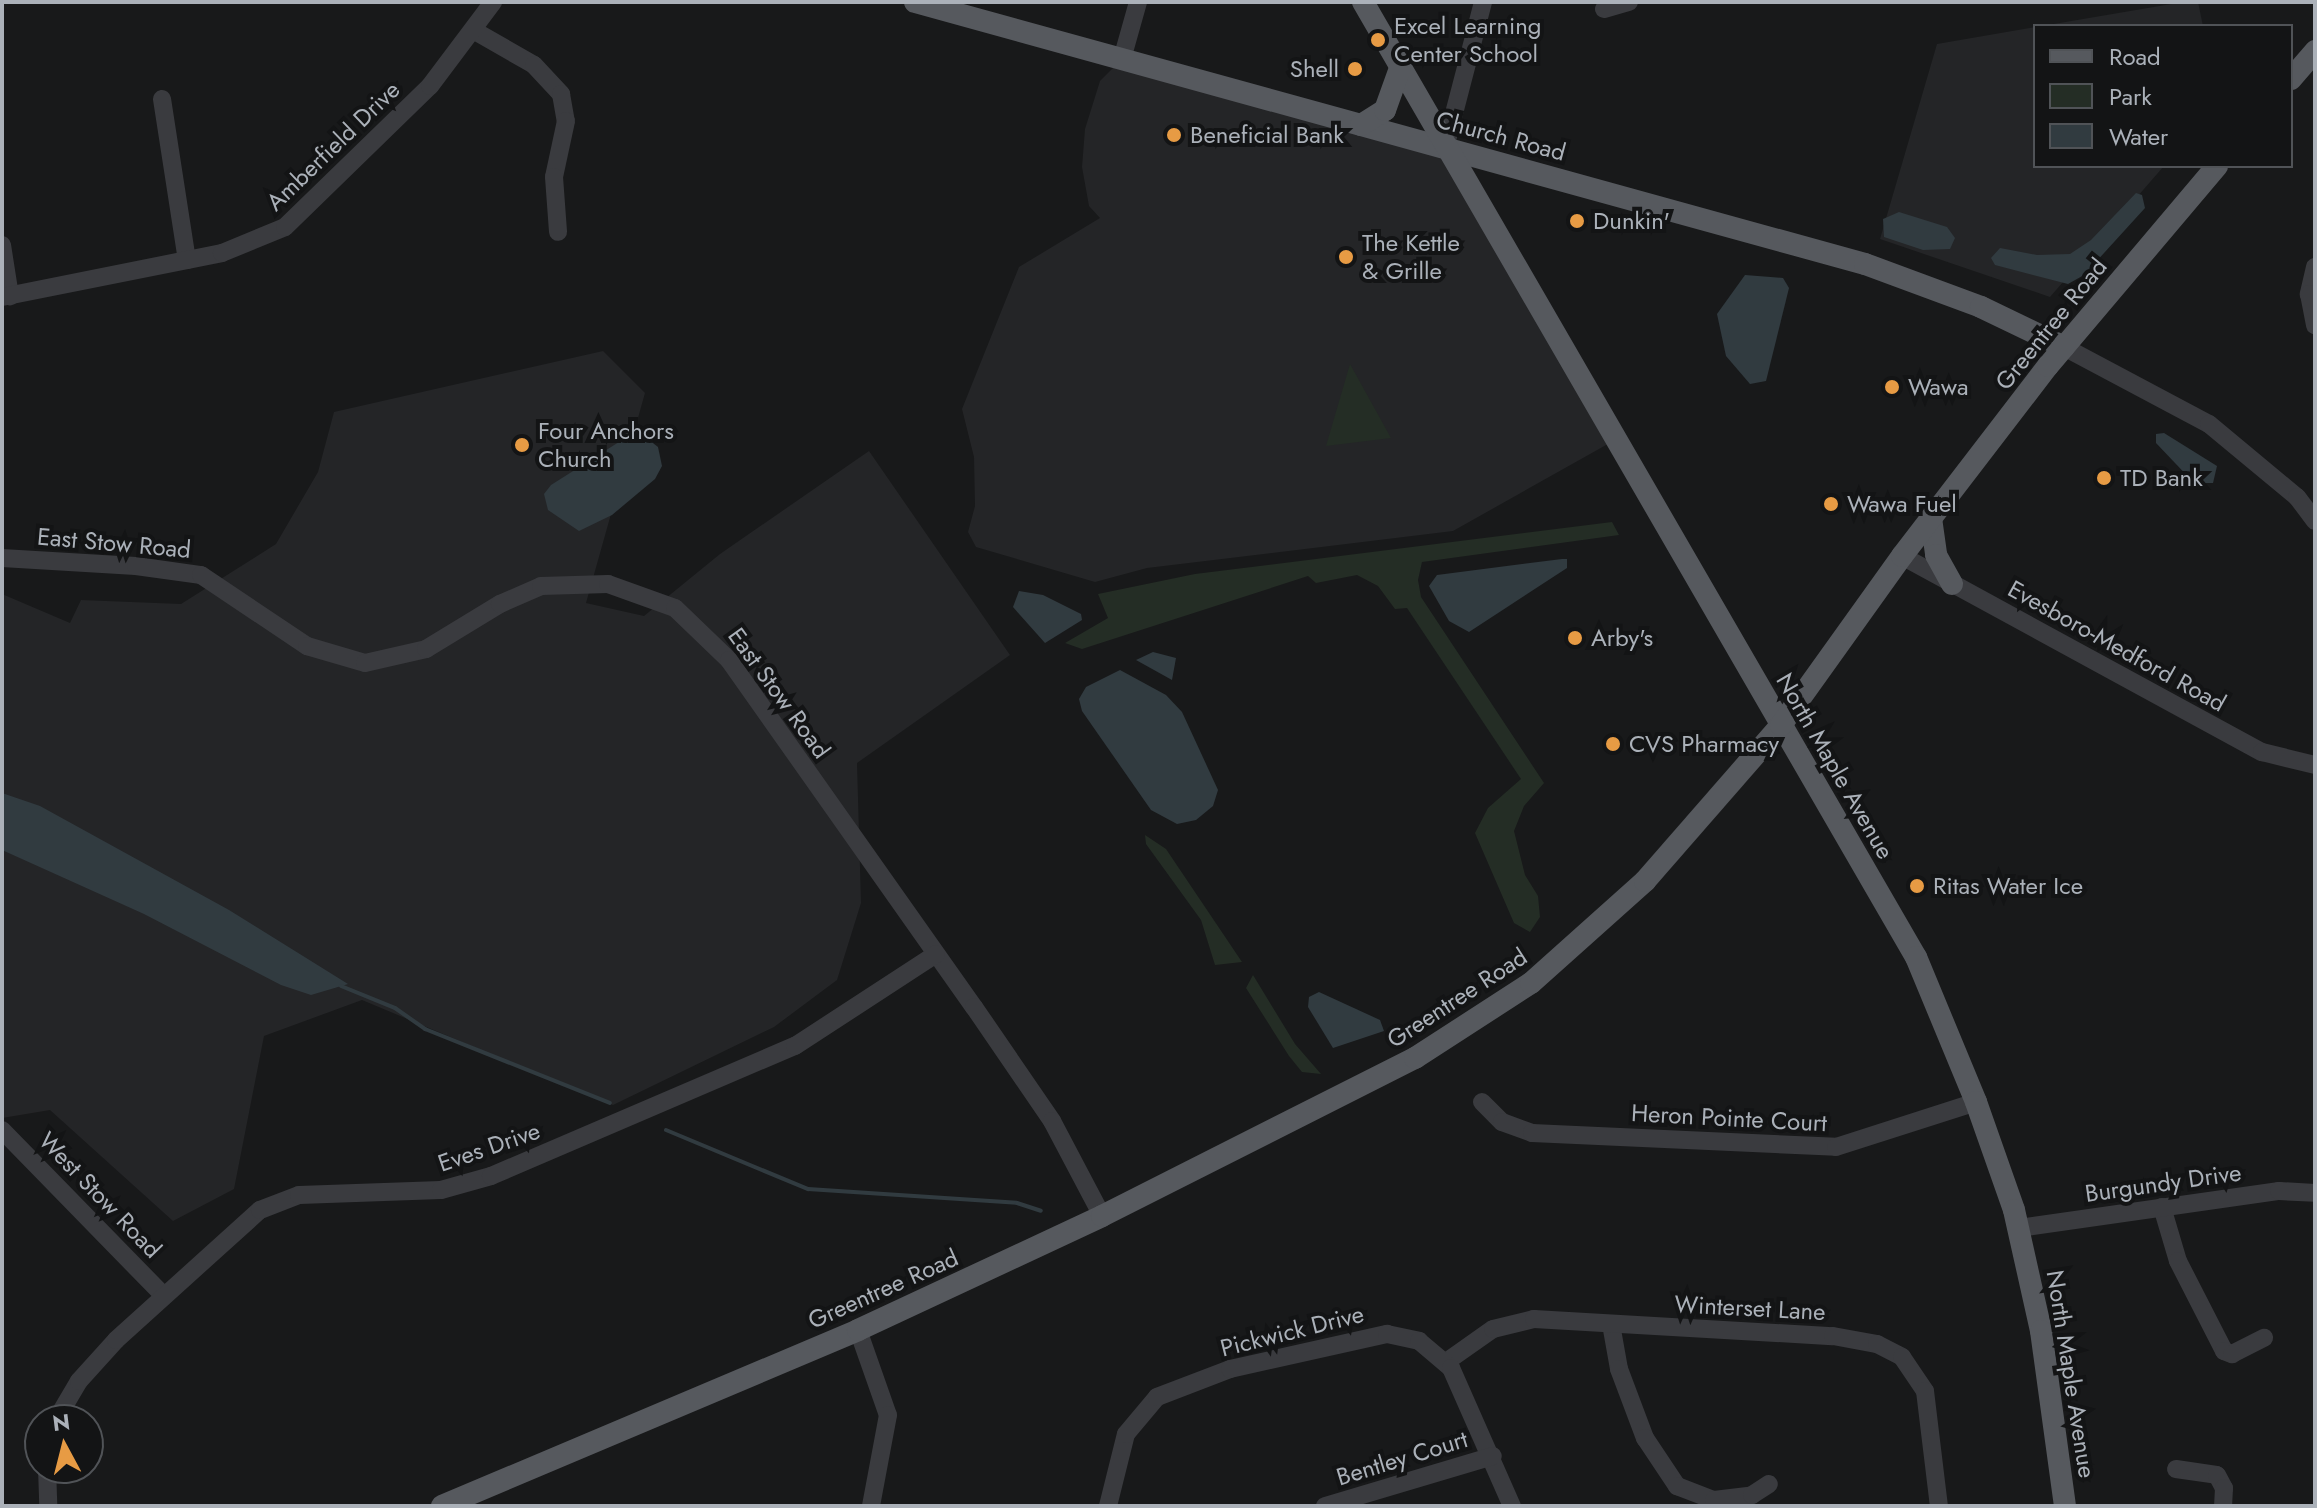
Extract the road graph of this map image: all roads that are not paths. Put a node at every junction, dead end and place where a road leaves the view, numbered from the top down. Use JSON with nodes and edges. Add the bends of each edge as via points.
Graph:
{"nodes":[{"id":1,"x":479,"y":2,"type":"edge"},
{"id":2,"x":493,"y":2,"type":"edge"},
{"id":3,"x":915,"y":2,"type":"edge"},
{"id":4,"x":1138,"y":2,"type":"edge"},
{"id":5,"x":1363,"y":2,"type":"edge"},
{"id":6,"x":1483,"y":2,"type":"edge"},
{"id":7,"x":1629,"y":2,"type":"edge"},
{"id":8,"x":1604,"y":9,"type":"dead end"},
{"id":9,"x":473,"y":30,"type":"junction"},
{"id":10,"x":2315,"y":51,"type":"edge"},
{"id":11,"x":1122,"y":59,"type":"junction"},
{"id":12,"x":1400,"y":68,"type":"junction"},
{"id":13,"x":2293,"y":77,"type":"edge"},
{"id":14,"x":162,"y":99,"type":"dead end"},
{"id":15,"x":1361,"y":125,"type":"junction"},
{"id":16,"x":1445,"y":148,"type":"junction"},
{"id":17,"x":2215,"y":168,"type":"edge"},
{"id":18,"x":558,"y":232,"type":"dead end"},
{"id":19,"x":2,"y":245,"type":"edge"},
{"id":20,"x":187,"y":260,"type":"junction"},
{"id":21,"x":2315,"y":267,"type":"edge"},
{"id":22,"x":6,"y":297,"type":"edge"},
{"id":23,"x":2315,"y":325,"type":"edge"},
{"id":24,"x":2064,"y":347,"type":"junction"},
{"id":25,"x":1931,"y":518,"type":"junction"},
{"id":26,"x":2315,"y":521,"type":"edge"},
{"id":27,"x":1902,"y":556,"type":"junction"},
{"id":28,"x":2,"y":558,"type":"edge"},
{"id":29,"x":1952,"y":584,"type":"junction"},
{"id":30,"x":1781,"y":725,"type":"junction"},
{"id":31,"x":2315,"y":765,"type":"edge"},
{"id":32,"x":936,"y":954,"type":"junction"},
{"id":33,"x":1482,"y":1102,"type":"dead end"},
{"id":34,"x":1976,"y":1102,"type":"junction"},
{"id":35,"x":2,"y":1130,"type":"edge"},
{"id":36,"x":2315,"y":1193,"type":"edge"},
{"id":37,"x":2162,"y":1207,"type":"junction"},
{"id":38,"x":1102,"y":1216,"type":"junction"},
{"id":39,"x":2019,"y":1228,"type":"junction"},
{"id":40,"x":163,"y":1295,"type":"junction"},
{"id":41,"x":1611,"y":1324,"type":"junction"},
{"id":42,"x":858,"y":1330,"type":"junction"},
{"id":43,"x":2264,"y":1338,"type":"dead end"},
{"id":44,"x":1446,"y":1362,"type":"junction"},
{"id":45,"x":66,"y":1404,"type":"edge"},
{"id":46,"x":1493,"y":1456,"type":"junction"},
{"id":47,"x":2176,"y":1469,"type":"dead end"},
{"id":48,"x":47,"y":1484,"type":"edge"},
{"id":49,"x":1769,"y":1484,"type":"dead end"},
{"id":50,"x":48,"y":1506,"type":"edge"},
{"id":51,"x":442,"y":1506,"type":"edge"},
{"id":52,"x":871,"y":1506,"type":"edge"},
{"id":53,"x":1108,"y":1506,"type":"edge"},
{"id":54,"x":1325,"y":1506,"type":"edge"},
{"id":55,"x":1512,"y":1506,"type":"edge"},
{"id":56,"x":1939,"y":1506,"type":"edge"},
{"id":57,"x":2065,"y":1506,"type":"edge"},
{"id":58,"x":2223,"y":1506,"type":"edge"}],
"edges":[{"from":1,"to":9,"type":"street","name":"Amberfield Drive"},
{"from":2,"to":9,"type":"street","name":"Amberfield Drive"},
{"from":3,"to":11,"type":"main road","name":"Church Road"},
{"from":4,"to":11,"type":"street"},
{"from":5,"to":12,"type":"main road","name":"North Maple Avenue"},
{"from":6,"to":16,"type":"street"},
{"from":7,"to":8,"type":"street"},
{"from":9,"to":18,"type":"street","via":[[534,65],[561,94],[566,121],[554,177]]},
{"from":9,"to":20,"type":"street","name":"Amberfield Drive","via":[[430,86],[303,214],[265,238]]},
{"from":10,"to":13,"type":"main road"},
{"from":11,"to":15,"type":"main road","name":"Church Road"},
{"from":12,"to":15,"type":"main road","via":[[1385,110]]},
{"from":12,"to":16,"type":"main road","name":"North Maple Avenue"},
{"from":14,"to":20,"type":"street"},
{"from":15,"to":16,"type":"main road","name":"Church Road"},
{"from":16,"to":24,"type":"main road","name":"Church Road","via":[[1865,264],[1981,307]]},
{"from":16,"to":30,"type":"main road","name":"North Maple Avenue"},
{"from":17,"to":24,"type":"main road","name":"Greentree Road"},
{"from":19,"to":22,"type":"street","name":"Amberfield Drive"},
{"from":20,"to":22,"type":"street","name":"Amberfield Drive"},
{"from":21,"to":23,"type":"street","via":[[2309,294]]},
{"from":24,"to":25,"type":"main road","name":"Greentree Road"},
{"from":24,"to":26,"type":"street","via":[[2209,424],[2297,497]]},
{"from":25,"to":27,"type":"main road","name":"Greentree Road"},
{"from":25,"to":29,"type":"main road","via":[[1940,567]]},
{"from":27,"to":29,"type":"street","name":"Evesboro-Medford Road"},
{"from":27,"to":30,"type":"main road","name":"Greentree Road"},
{"from":28,"to":32,"type":"street","name":"East Stow Road","via":[[201,575],[307,646],[365,663],[426,649],[541,586],[585,581],[654,597],[695,623],[729,660]]},
{"from":29,"to":31,"type":"street","name":"Evesboro-Medford Road","via":[[2262,752]]},
{"from":30,"to":34,"type":"main road","name":"North Maple Avenue","via":[[1916,957]]},
{"from":30,"to":38,"type":"main road","name":"Greentree Road","via":[[1645,881],[1531,983],[1415,1058]]},
{"from":32,"to":38,"type":"street","name":"East Stow Road","via":[[1052,1121]]},
{"from":32,"to":40,"type":"street","name":"Eves Drive","via":[[795,1046],[491,1176],[441,1190],[321,1192],[279,1201],[243,1221]]},
{"from":33,"to":34,"type":"street","name":"Heron Pointe Court","via":[[1502,1122],[1532,1133],[1836,1147]]},
{"from":34,"to":39,"type":"main road","name":"North Maple Avenue"},
{"from":35,"to":40,"type":"street","name":"West Stow Road"},
{"from":36,"to":37,"type":"street","name":"Burgundy Drive","via":[[2279,1191]]},
{"from":37,"to":39,"type":"street","name":"Burgundy Drive"},
{"from":37,"to":43,"type":"street","via":[[2178,1261],[2227,1355]]},
{"from":38,"to":42,"type":"main road","name":"Greentree Road"},
{"from":39,"to":57,"type":"main road","name":"North Maple Avenue","via":[[2041,1331]]},
{"from":40,"to":45,"type":"street","name":"Eves Drive","via":[[86,1372]]},
{"from":41,"to":44,"type":"street","name":"Winterset Lane","via":[[1519,1320],[1482,1335]]},
{"from":41,"to":49,"type":"street","via":[[1619,1369],[1645,1438],[1677,1486],[1714,1500],[1752,1495]]},
{"from":41,"to":56,"type":"street","name":"Winterset Lane","via":[[1833,1336],[1890,1349],[1912,1367],[1925,1391]]},
{"from":42,"to":51,"type":"main road","name":"Greentree Road"},
{"from":42,"to":52,"type":"street","via":[[888,1415]]},
{"from":44,"to":46,"type":"street","name":"Pickwick Drive"},
{"from":44,"to":53,"type":"street","name":"Pickwick Drive","via":[[1419,1341],[1370,1335],[1171,1390],[1146,1407],[1126,1434]]},
{"from":46,"to":54,"type":"street","name":"Bentley Court"},
{"from":46,"to":55,"type":"street","name":"Pickwick Drive"},
{"from":47,"to":58,"type":"street","via":[[2217,1475],[2224,1488]]},
{"from":48,"to":50,"type":"street"}]}
